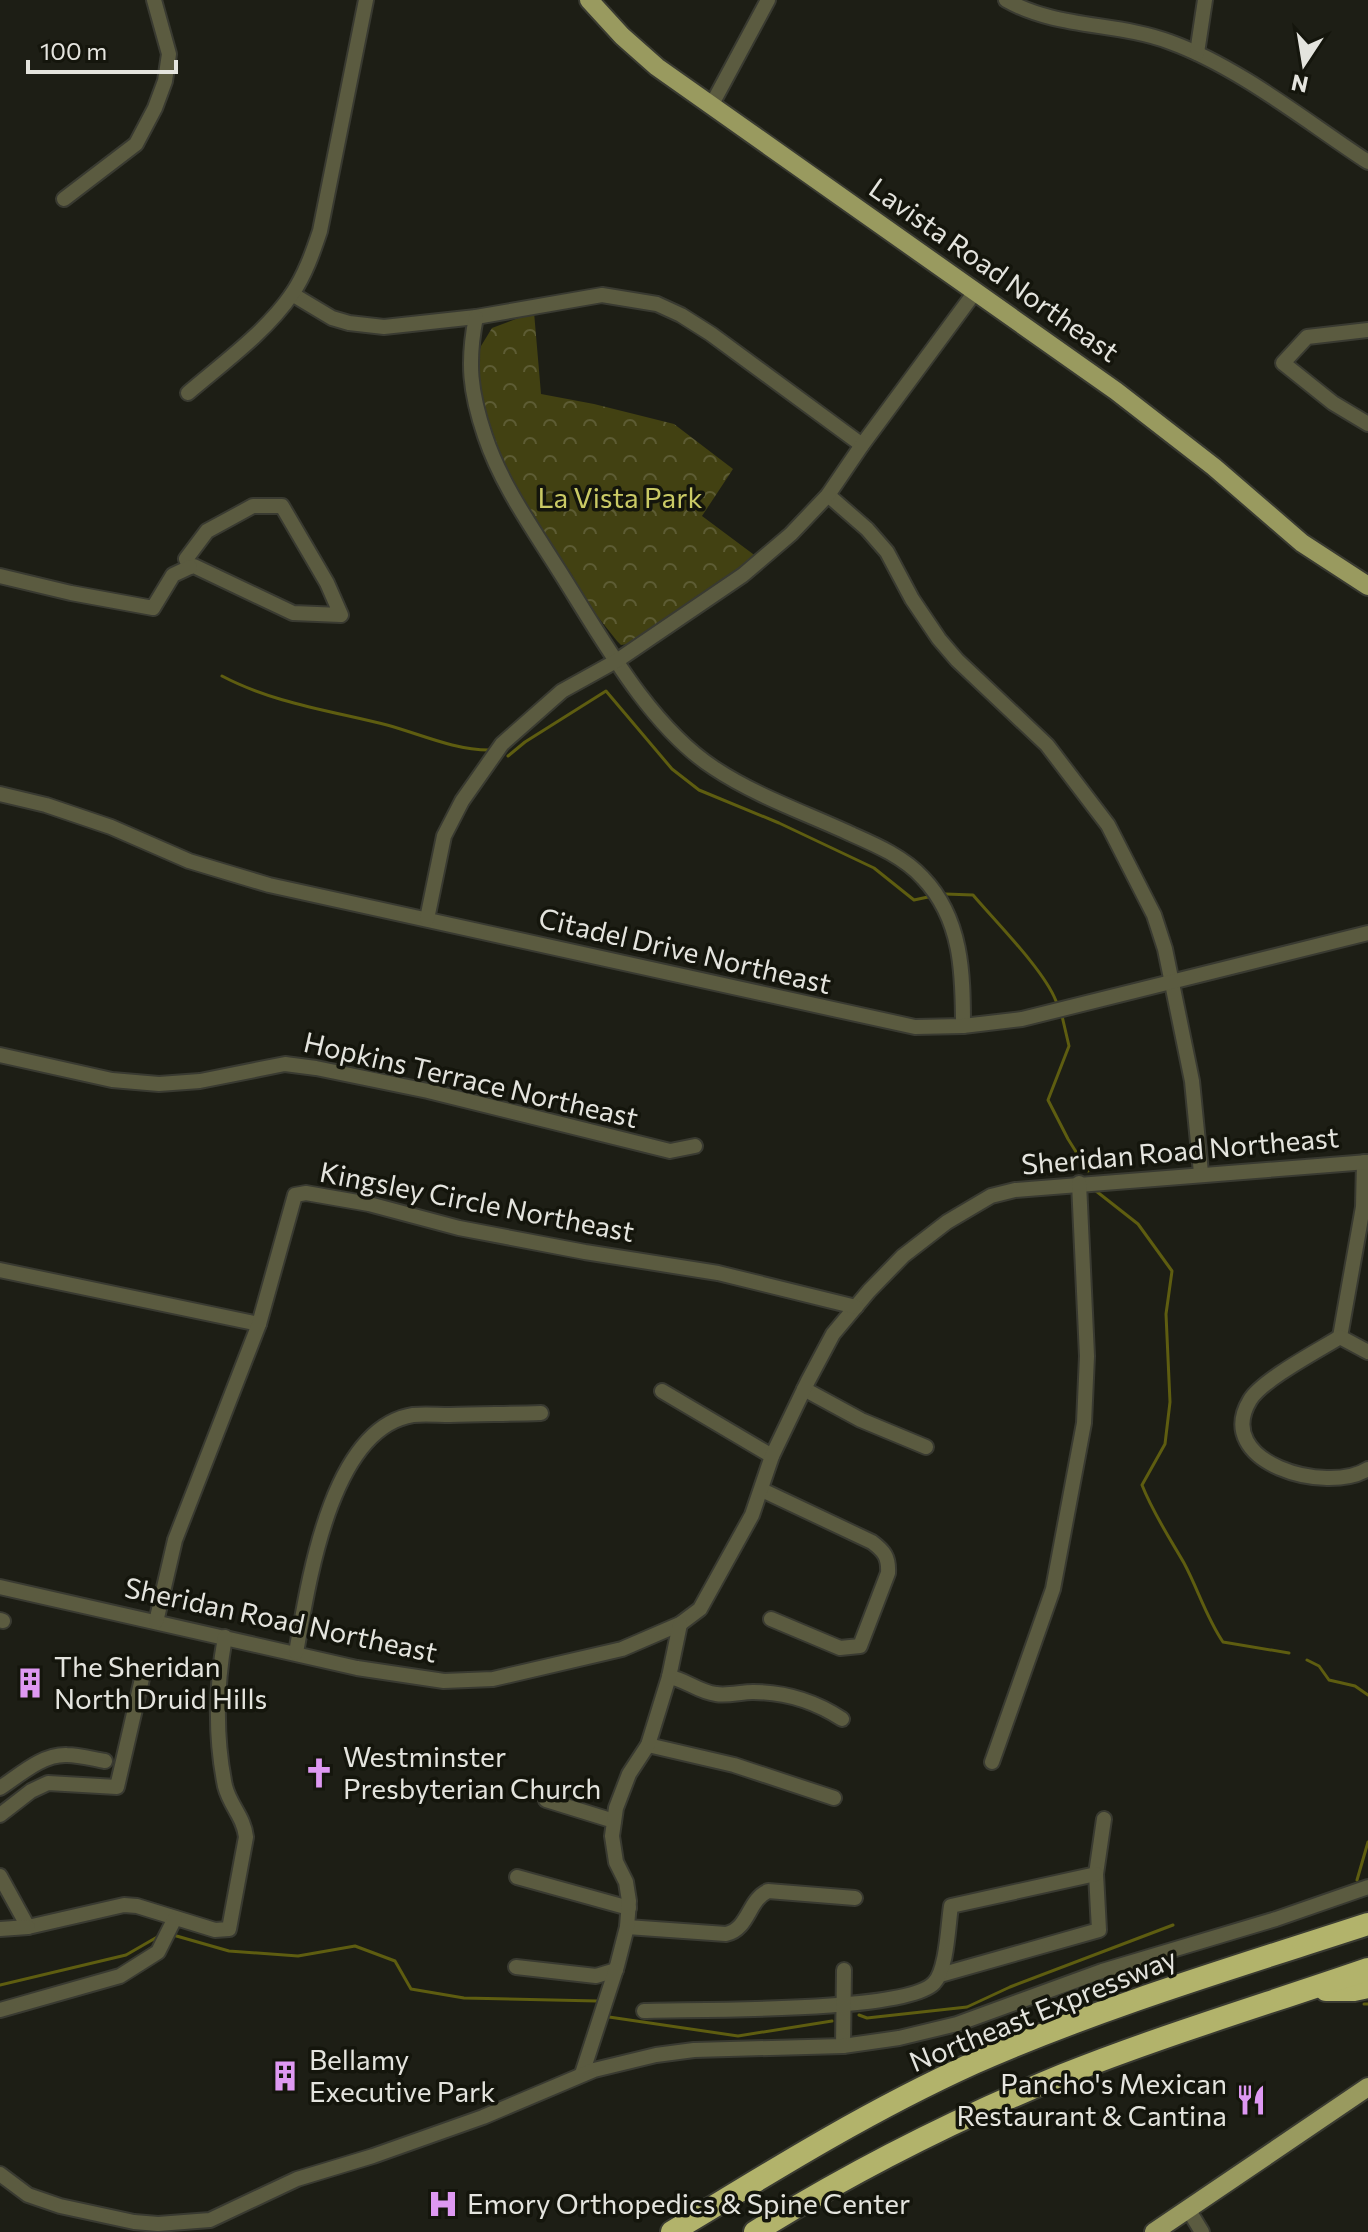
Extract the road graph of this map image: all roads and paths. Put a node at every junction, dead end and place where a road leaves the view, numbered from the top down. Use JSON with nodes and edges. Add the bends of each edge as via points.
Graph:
{"nodes":[{"id":1,"x":154,"y":0,"type":"edge"},
{"id":2,"x":366,"y":0,"type":"edge"},
{"id":3,"x":768,"y":0,"type":"edge"},
{"id":4,"x":1006,"y":0,"type":"edge"},
{"id":5,"x":1205,"y":0,"type":"edge"},
{"id":6,"x":595,"y":3,"type":"edge"},
{"id":7,"x":1197,"y":53,"type":"junction"},
{"id":8,"x":711,"y":106,"type":"junction"},
{"id":9,"x":1368,"y":162,"type":"edge"},
{"id":10,"x":64,"y":199,"type":"dead end"},
{"id":11,"x":975,"y":292,"type":"junction"},
{"id":12,"x":292,"y":294,"type":"junction"},
{"id":13,"x":476,"y":317,"type":"junction"},
{"id":14,"x":1368,"y":330,"type":"edge"},
{"id":15,"x":188,"y":393,"type":"dead end"},
{"id":16,"x":1368,"y":424,"type":"edge"},
{"id":17,"x":862,"y":445,"type":"junction"},
{"id":18,"x":828,"y":495,"type":"junction"},
{"id":19,"x":190,"y":567,"type":"junction"},
{"id":20,"x":0,"y":576,"type":"edge"},
{"id":21,"x":1368,"y":586,"type":"edge"},
{"id":22,"x":618,"y":660,"type":"junction"},
{"id":23,"x":0,"y":794,"type":"edge"},
{"id":24,"x":427,"y":919,"type":"junction"},
{"id":25,"x":1368,"y":933,"type":"edge"},
{"id":26,"x":1172,"y":983,"type":"junction"},
{"id":27,"x":963,"y":1026,"type":"junction"},
{"id":28,"x":0,"y":1055,"type":"edge"},
{"id":29,"x":695,"y":1146,"type":"dead end"},
{"id":30,"x":1366,"y":1162,"type":"edge"},
{"id":31,"x":1201,"y":1173,"type":"junction"},
{"id":32,"x":1079,"y":1183,"type":"junction"},
{"id":33,"x":0,"y":1270,"type":"edge"},
{"id":34,"x":856,"y":1307,"type":"junction"},
{"id":35,"x":259,"y":1324,"type":"junction"},
{"id":36,"x":1340,"y":1337,"type":"junction"},
{"id":37,"x":1368,"y":1352,"type":"edge"},
{"id":38,"x":804,"y":1389,"type":"junction"},
{"id":39,"x":662,"y":1391,"type":"dead end"},
{"id":40,"x":541,"y":1413,"type":"dead end"},
{"id":41,"x":926,"y":1447,"type":"dead end"},
{"id":42,"x":772,"y":1456,"type":"junction"},
{"id":43,"x":1368,"y":1469,"type":"edge"},
{"id":44,"x":762,"y":1490,"type":"junction"},
{"id":45,"x":0,"y":1587,"type":"edge"},
{"id":46,"x":771,"y":1619,"type":"dead end"},
{"id":47,"x":156,"y":1622,"type":"junction"},
{"id":48,"x":680,"y":1624,"type":"junction"},
{"id":49,"x":225,"y":1637,"type":"junction"},
{"id":50,"x":296,"y":1653,"type":"junction"},
{"id":51,"x":144,"y":1670,"type":"dead end"},
{"id":52,"x":669,"y":1677,"type":"junction"},
{"id":53,"x":842,"y":1719,"type":"dead end"},
{"id":54,"x":648,"y":1745,"type":"junction"},
{"id":55,"x":992,"y":1762,"type":"dead end"},
{"id":56,"x":88,"y":1784,"type":"junction"},
{"id":57,"x":0,"y":1788,"type":"edge"},
{"id":58,"x":834,"y":1798,"type":"dead end"},
{"id":59,"x":546,"y":1800,"type":"dead end"},
{"id":60,"x":0,"y":1815,"type":"edge"},
{"id":61,"x":1104,"y":1819,"type":"dead end"},
{"id":62,"x":614,"y":1821,"type":"junction"},
{"id":63,"x":1096,"y":1874,"type":"junction"},
{"id":64,"x":0,"y":1876,"type":"edge"},
{"id":65,"x":517,"y":1877,"type":"dead end"},
{"id":66,"x":1368,"y":1887,"type":"edge"},
{"id":67,"x":855,"y":1898,"type":"dead end"},
{"id":68,"x":629,"y":1908,"type":"junction"},
{"id":69,"x":175,"y":1918,"type":"junction"},
{"id":70,"x":1368,"y":1924,"type":"edge"},
{"id":71,"x":28,"y":1927,"type":"junction"},
{"id":72,"x":627,"y":1927,"type":"junction"},
{"id":73,"x":0,"y":1929,"type":"edge"},
{"id":74,"x":516,"y":1967,"type":"dead end"},
{"id":75,"x":1368,"y":1969,"type":"edge"},
{"id":76,"x":616,"y":1970,"type":"junction"},
{"id":77,"x":844,"y":1970,"type":"dead end"},
{"id":78,"x":940,"y":1975,"type":"junction"},
{"id":79,"x":1368,"y":1987,"type":"edge"},
{"id":80,"x":1309,"y":1990,"type":"junction"},
{"id":81,"x":844,"y":2006,"type":"junction"},
{"id":82,"x":0,"y":2010,"type":"edge"},
{"id":83,"x":644,"y":2011,"type":"dead end"},
{"id":84,"x":843,"y":2046,"type":"junction"},
{"id":85,"x":582,"y":2074,"type":"junction"},
{"id":86,"x":1368,"y":2087,"type":"edge"},
{"id":87,"x":0,"y":2174,"type":"edge"},
{"id":88,"x":1188,"y":2209,"type":"junction"},
{"id":89,"x":672,"y":2232,"type":"edge"},
{"id":90,"x":755,"y":2232,"type":"edge"},
{"id":91,"x":1154,"y":2232,"type":"edge"},
{"id":92,"x":1202,"y":2232,"type":"edge"}],
"edges":[{"from":1,"to":10,"type":"street","via":[[169,54],[155,108],[136,144]]},
{"from":2,"to":12,"type":"street","via":[[320,231]]},
{"from":3,"to":8,"type":"street"},
{"from":4,"to":7,"type":"street","via":[[1053,19],[1143,33]]},
{"from":5,"to":7,"type":"street"},
{"from":6,"to":8,"type":"main road","name":"Lavista Road Northeast","via":[[645,57]]},
{"from":7,"to":9,"type":"street"},
{"from":8,"to":11,"type":"main road","name":"Lavista Road Northeast"},
{"from":11,"to":17,"type":"street"},
{"from":11,"to":21,"type":"main road","name":"Lavista Road Northeast","via":[[1148,415],[1302,543]]},
{"from":12,"to":13,"type":"street","via":[[332,318],[365,326]]},
{"from":12,"to":15,"type":"street"},
{"from":13,"to":17,"type":"street","via":[[602,295],[657,304],[711,334]]},
{"from":13,"to":22,"type":"street","via":[[470,372],[493,458],[525,518]]},
{"from":14,"to":16,"type":"street","via":[[1307,337],[1283,363]]},
{"from":17,"to":18,"type":"street"},
{"from":18,"to":22,"type":"street","via":[[769,555]]},
{"from":18,"to":26,"type":"street","via":[[887,552],[939,639],[1047,745],[1108,825],[1154,915]]},
{"from":19,"to":19,"type":"street","via":[[293,613],[341,615],[282,506],[253,506],[207,531],[186,559]]},
{"from":19,"to":20,"type":"street","via":[[173,575],[153,608]]},
{"from":22,"to":24,"type":"street","via":[[562,691],[498,749],[444,836]]},
{"from":22,"to":27,"type":"street","via":[[669,730],[696,756],[743,785],[887,851],[923,877],[956,937],[963,966]]},
{"from":23,"to":24,"type":"street","name":"Citadel Drive Northeast","via":[[46,805],[189,861],[269,885]]},
{"from":24,"to":27,"type":"street","name":"Citadel Drive Northeast","via":[[890,1023]]},
{"from":25,"to":26,"type":"street","name":"Citadel Drive Northeast"},
{"from":26,"to":27,"type":"street","name":"Citadel Drive Northeast","via":[[1022,1019]]},
{"from":26,"to":31,"type":"street","via":[[1192,1081]]},
{"from":28,"to":29,"type":"street","name":"Hopkins Terrace Northeast","via":[[112,1080],[159,1084],[285,1064],[316,1068],[670,1151]]},
{"from":30,"to":31,"type":"street","name":"Sheridan Road Northeast"},
{"from":30,"to":36,"type":"street"},
{"from":31,"to":32,"type":"street","name":"Sheridan Road Northeast"},
{"from":32,"to":34,"type":"street","name":"Sheridan Road Northeast","via":[[991,1196],[903,1256]]},
{"from":32,"to":55,"type":"street","via":[[1087,1356],[1084,1423],[1053,1589]]},
{"from":33,"to":35,"type":"street"},
{"from":34,"to":35,"type":"street","name":"Kingsley Circle Northeast","via":[[718,1273],[557,1247],[306,1193],[292,1201]]},
{"from":34,"to":38,"type":"street","name":"Sheridan Road Northeast","via":[[833,1334]]},
{"from":35,"to":47,"type":"street","name":"Kingsley Circle Northeast","via":[[175,1540]]},
{"from":36,"to":37,"type":"street"},
{"from":36,"to":43,"type":"street","via":[[1257,1392],[1245,1414],[1244,1433],[1262,1459],[1281,1469],[1336,1480]]},
{"from":38,"to":41,"type":"street"},
{"from":38,"to":42,"type":"street","name":"Sheridan Road Northeast"},
{"from":39,"to":42,"type":"street"},
{"from":40,"to":50,"type":"street","via":[[413,1415],[370,1436],[344,1475],[320,1536]]},
{"from":42,"to":44,"type":"street","name":"Sheridan Road Northeast"},
{"from":44,"to":46,"type":"street","via":[[872,1542],[889,1560],[860,1646],[840,1648]]},
{"from":44,"to":48,"type":"street","name":"Sheridan Road Northeast","via":[[700,1609]]},
{"from":45,"to":47,"type":"street","name":"Sheridan Road Northeast"},
{"from":47,"to":49,"type":"street","name":"Sheridan Road Northeast"},
{"from":48,"to":50,"type":"street","name":"Sheridan Road Northeast","via":[[622,1649],[493,1679],[444,1681]]},
{"from":48,"to":52,"type":"street"},
{"from":49,"to":50,"type":"street","name":"Sheridan Road Northeast"},
{"from":49,"to":69,"type":"street","via":[[217,1740],[226,1790],[245,1823],[246,1837],[229,1929]]},
{"from":51,"to":56,"type":"street","via":[[117,1787]]},
{"from":52,"to":53,"type":"street","via":[[719,1695],[790,1696]]},
{"from":52,"to":54,"type":"street"},
{"from":54,"to":58,"type":"street","via":[[734,1765]]},
{"from":54,"to":62,"type":"street","via":[[629,1774]]},
{"from":56,"to":57,"type":"street","via":[[98,1760],[66,1754],[38,1762]]},
{"from":56,"to":60,"type":"street","via":[[48,1783]]},
{"from":59,"to":62,"type":"street"},
{"from":61,"to":63,"type":"street"},
{"from":62,"to":68,"type":"street","via":[[616,1862],[626,1882]]},
{"from":63,"to":78,"type":"street","via":[[951,1906]]},
{"from":63,"to":78,"type":"street","via":[[1099,1930]]},
{"from":64,"to":71,"type":"street"},
{"from":65,"to":68,"type":"street"},
{"from":66,"to":84,"type":"street","via":[[1102,1971],[957,2024]]},
{"from":67,"to":72,"type":"street","via":[[768,1891],[759,1895],[743,1924],[726,1934]]},
{"from":68,"to":72,"type":"street"},
{"from":69,"to":71,"type":"street","via":[[124,1905]]},
{"from":69,"to":82,"type":"street","via":[[158,1952],[120,1976]]},
{"from":70,"to":89,"type":"highway","name":"Northeast Expressway","via":[[1122,2005],[975,2063],[819,2143]]},
{"from":71,"to":73,"type":"street"},
{"from":72,"to":76,"type":"street"},
{"from":74,"to":76,"type":"street","via":[[596,1976]]},
{"from":75,"to":80,"type":"highway"},
{"from":76,"to":85,"type":"street"},
{"from":77,"to":81,"type":"street"},
{"from":78,"to":81,"type":"street","via":[[931,1986],[911,1994]]},
{"from":79,"to":80,"type":"highway"},
{"from":80,"to":90,"type":"highway","via":[[1124,2052],[997,2103],[862,2169]]},
{"from":81,"to":83,"type":"street"},
{"from":81,"to":84,"type":"street"},
{"from":84,"to":85,"type":"street","via":[[694,2050]]},
{"from":85,"to":87,"type":"street","via":[[483,2117],[297,2179],[210,2220],[158,2224],[70,2208],[28,2195]]},
{"from":86,"to":88,"type":"main road"},
{"from":88,"to":91,"type":"main road"},
{"from":88,"to":92,"type":"street"}]}
